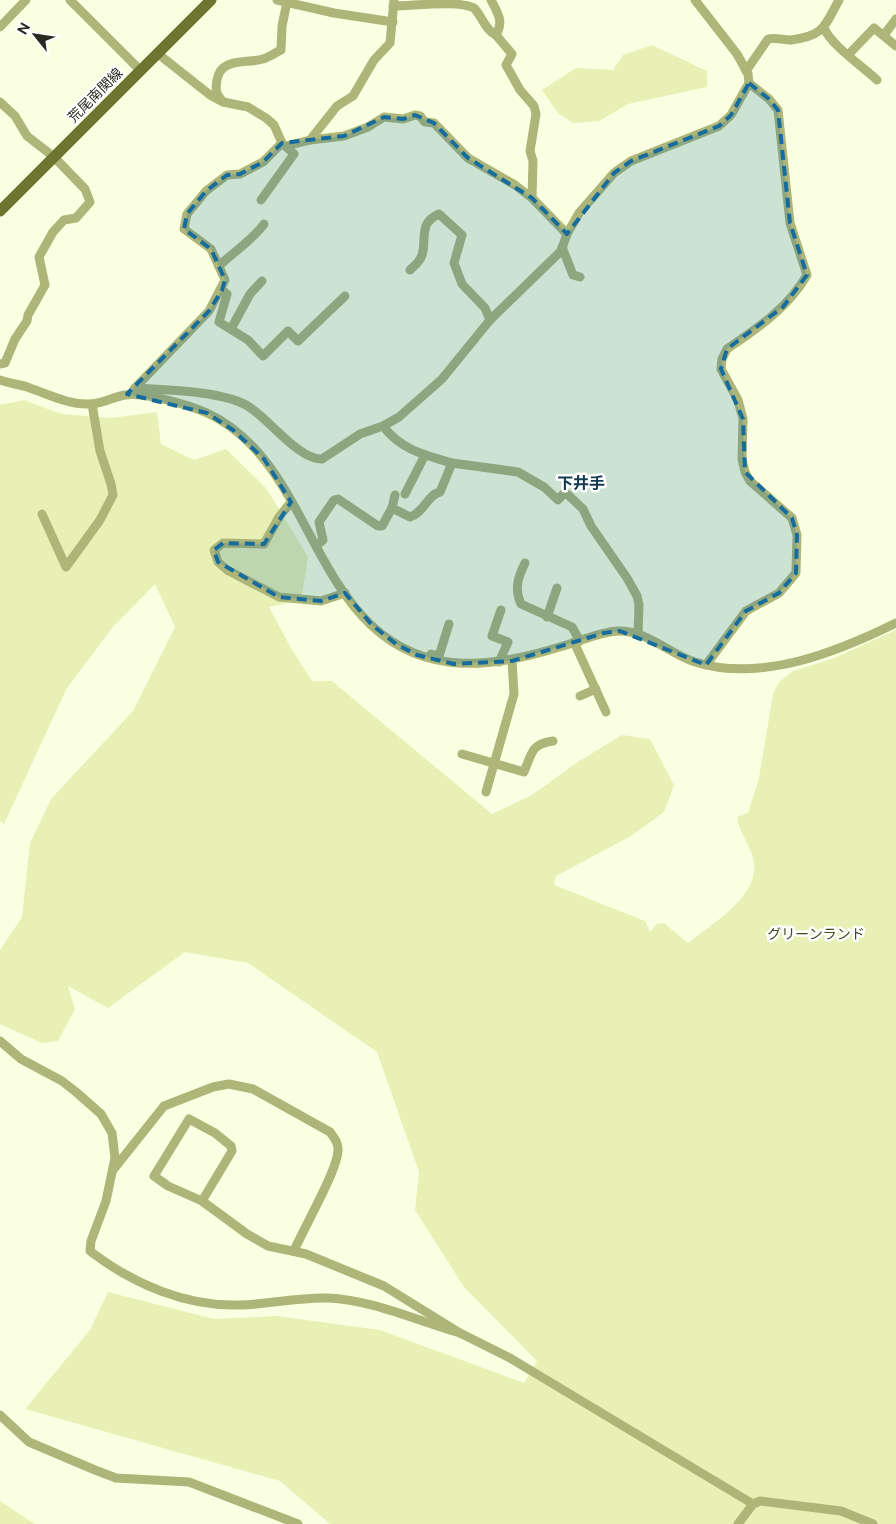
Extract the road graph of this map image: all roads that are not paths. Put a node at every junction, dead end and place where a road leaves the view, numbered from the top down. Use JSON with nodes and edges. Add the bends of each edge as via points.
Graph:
{"nodes":[{"id":1,"x":26,"y":0,"type":"edge"},
{"id":2,"x":70,"y":0,"type":"edge"},
{"id":3,"x":211,"y":0,"type":"edge"},
{"id":4,"x":277,"y":0,"type":"edge"},
{"id":5,"x":491,"y":0,"type":"edge"},
{"id":6,"x":695,"y":0,"type":"edge"},
{"id":7,"x":839,"y":0,"type":"edge"},
{"id":8,"x":286,"y":2,"type":"junction"},
{"id":9,"x":307,"y":3,"type":"edge"},
{"id":10,"x":393,"y":3,"type":"edge"},
{"id":11,"x":896,"y":18,"type":"edge"},
{"id":12,"x":393,"y":22,"type":"junction"},
{"id":13,"x":0,"y":27,"type":"edge"},
{"id":14,"x":824,"y":28,"type":"junction"},
{"id":15,"x":496,"y":34,"type":"junction"},
{"id":16,"x":884,"y":35,"type":"junction"},
{"id":17,"x":896,"y":46,"type":"edge"},
{"id":18,"x":157,"y":53,"type":"junction"},
{"id":19,"x":849,"y":54,"type":"junction"},
{"id":20,"x":140,"y":70,"type":"junction"},
{"id":21,"x":746,"y":71,"type":"junction"},
{"id":22,"x":877,"y":80,"type":"dead end"},
{"id":23,"x":749,"y":84,"type":"junction"},
{"id":24,"x":0,"y":102,"type":"edge"},
{"id":25,"x":223,"y":102,"type":"junction"},
{"id":26,"x":310,"y":140,"type":"junction"},
{"id":27,"x":284,"y":145,"type":"junction"},
{"id":28,"x":54,"y":157,"type":"junction"},
{"id":29,"x":532,"y":198,"type":"junction"},
{"id":30,"x":262,"y":200,"type":"dead end"},
{"id":31,"x":0,"y":211,"type":"edge"},
{"id":32,"x":264,"y":224,"type":"dead end"},
{"id":33,"x":567,"y":234,"type":"junction"},
{"id":34,"x":562,"y":247,"type":"junction"},
{"id":35,"x":219,"y":266,"type":"junction"},
{"id":36,"x":410,"y":270,"type":"dead end"},
{"id":37,"x":580,"y":276,"type":"dead end"},
{"id":38,"x":262,"y":281,"type":"dead end"},
{"id":39,"x":222,"y":290,"type":"junction"},
{"id":40,"x":345,"y":296,"type":"dead end"},
{"id":41,"x":490,"y":320,"type":"junction"},
{"id":42,"x":231,"y":329,"type":"junction"},
{"id":43,"x":0,"y":364,"type":"edge"},
{"id":44,"x":0,"y":380,"type":"edge"},
{"id":45,"x":135,"y":388,"type":"junction"},
{"id":46,"x":127,"y":394,"type":"junction"},
{"id":47,"x":92,"y":404,"type":"junction"},
{"id":48,"x":383,"y":426,"type":"junction"},
{"id":49,"x":425,"y":455,"type":"junction"},
{"id":50,"x":452,"y":463,"type":"junction"},
{"id":51,"x":405,"y":494,"type":"dead end"},
{"id":52,"x":395,"y":495,"type":"dead end"},
{"id":53,"x":291,"y":502,"type":"junction"},
{"id":54,"x":392,"y":508,"type":"junction"},
{"id":55,"x":42,"y":514,"type":"dead end"},
{"id":56,"x":317,"y":545,"type":"junction"},
{"id":57,"x":525,"y":563,"type":"dead end"},
{"id":58,"x":557,"y":588,"type":"dead end"},
{"id":59,"x":345,"y":593,"type":"junction"},
{"id":60,"x":501,"y":610,"type":"dead end"},
{"id":61,"x":546,"y":616,"type":"junction"},
{"id":62,"x":896,"y":623,"type":"edge"},
{"id":63,"x":450,"y":624,"type":"dead end"},
{"id":64,"x":638,"y":635,"type":"junction"},
{"id":65,"x":577,"y":641,"type":"junction"},
{"id":66,"x":396,"y":644,"type":"junction"},
{"id":67,"x":512,"y":661,"type":"junction"},
{"id":68,"x":500,"y":662,"type":"junction"},
{"id":69,"x":706,"y":665,"type":"junction"},
{"id":70,"x":596,"y":689,"type":"junction"},
{"id":71,"x":580,"y":696,"type":"dead end"},
{"id":72,"x":606,"y":712,"type":"dead end"},
{"id":73,"x":553,"y":740,"type":"dead end"},
{"id":74,"x":462,"y":754,"type":"dead end"},
{"id":75,"x":494,"y":763,"type":"junction"},
{"id":76,"x":486,"y":792,"type":"dead end"},
{"id":77,"x":0,"y":1041,"type":"edge"},
{"id":78,"x":112,"y":1172,"type":"junction"},
{"id":79,"x":202,"y":1201,"type":"junction"},
{"id":80,"x":294,"y":1251,"type":"junction"},
{"id":81,"x":460,"y":1334,"type":"junction"},
{"id":82,"x":0,"y":1415,"type":"edge"},
{"id":83,"x":754,"y":1504,"type":"junction"},
{"id":84,"x":298,"y":1524,"type":"edge"},
{"id":85,"x":738,"y":1524,"type":"edge"},
{"id":86,"x":873,"y":1524,"type":"edge"}],
"edges":[{"from":1,"to":13,"type":"street"},
{"from":2,"to":20,"type":"street"},
{"from":3,"to":18,"type":"main road","name":"荒尾南関線"},
{"from":4,"to":8,"type":"street"},
{"from":5,"to":15,"type":"street","via":[[502,25]]},
{"from":6,"to":21,"type":"street","via":[[737,54]]},
{"from":7,"to":14,"type":"street"},
{"from":8,"to":9,"type":"street"},
{"from":8,"to":25,"type":"street","via":[[281,50],[263,59],[226,65],[218,72],[216,94]]},
{"from":9,"to":12,"type":"street"},
{"from":10,"to":12,"type":"street"},
{"from":10,"to":15,"type":"street","via":[[468,3],[475,8],[490,32]]},
{"from":11,"to":16,"type":"street"},
{"from":12,"to":26,"type":"street","via":[[390,44],[374,60],[353,96],[337,106]]},
{"from":14,"to":19,"type":"street","via":[[834,44]]},
{"from":14,"to":21,"type":"street","via":[[791,40],[768,39]]},
{"from":15,"to":29,"type":"street","via":[[512,54],[506,65],[536,114],[530,151],[533,161]]},
{"from":16,"to":17,"type":"street"},
{"from":16,"to":19,"type":"street","via":[[874,28]]},
{"from":18,"to":20,"type":"main road","name":"荒尾南関線"},
{"from":18,"to":25,"type":"street"},
{"from":19,"to":22,"type":"street"},
{"from":20,"to":28,"type":"main road","name":"荒尾南関線"},
{"from":21,"to":23,"type":"street"},
{"from":23,"to":33,"type":"street","via":[[731,116],[720,126],[630,161],[614,173],[579,213]]},
{"from":23,"to":69,"type":"street","via":[[770,99],[778,110],[790,223],[807,275],[783,307],[727,350],[721,369],[738,400],[743,419],[742,459],[745,472],[750,481],[792,518],[797,535],[796,573],[779,592],[746,611]]},
{"from":24,"to":28,"type":"street","via":[[15,116],[27,136]]},
{"from":25,"to":27,"type":"street","via":[[248,107],[266,118],[274,125]]},
{"from":26,"to":27,"type":"street"},
{"from":26,"to":29,"type":"street","via":[[344,136],[384,117],[403,119],[415,114],[425,122],[434,123],[468,158]]},
{"from":27,"to":30,"type":"street","via":[[294,154]]},
{"from":27,"to":35,"type":"street","via":[[263,162],[240,174],[227,175],[206,191],[187,214],[184,229],[211,248]]},
{"from":28,"to":31,"type":"main road","name":"荒尾南関線"},
{"from":28,"to":43,"type":"street","via":[[85,189],[90,202],[76,218],[64,220],[39,257],[45,285],[5,363]]},
{"from":29,"to":33,"type":"street"},
{"from":32,"to":35,"type":"street","via":[[257,234]]},
{"from":33,"to":34,"type":"street"},
{"from":34,"to":37,"type":"street","via":[[573,275]]},
{"from":34,"to":41,"type":"street"},
{"from":35,"to":39,"type":"street","via":[[225,280]]},
{"from":36,"to":41,"type":"street","via":[[422,256],[424,228],[439,214],[462,235],[454,263],[462,284],[485,308]]},
{"from":38,"to":42,"type":"street","via":[[250,294]]},
{"from":39,"to":42,"type":"street","via":[[227,294],[219,322]]},
{"from":39,"to":45,"type":"street","via":[[210,311]]},
{"from":40,"to":42,"type":"street","via":[[298,341],[288,331],[263,356],[248,340]]},
{"from":41,"to":48,"type":"street","via":[[442,380],[409,410]]},
{"from":44,"to":47,"type":"street","via":[[29,387],[66,402]]},
{"from":45,"to":46,"type":"street"},
{"from":45,"to":48,"type":"street","via":[[181,391],[247,405],[304,455],[316,460],[360,434]]},
{"from":46,"to":47,"type":"street"},
{"from":46,"to":53,"type":"street","via":[[159,399],[207,413],[233,430],[264,459]]},
{"from":47,"to":55,"type":"street","via":[[112,495],[100,520],[66,567]]},
{"from":48,"to":49,"type":"street","via":[[393,439]]},
{"from":49,"to":50,"type":"street"},
{"from":49,"to":51,"type":"street"},
{"from":50,"to":54,"type":"street","via":[[440,492],[435,493],[417,515],[410,517]]},
{"from":50,"to":64,"type":"street","via":[[518,472],[558,500],[565,492],[575,500],[637,596]]},
{"from":52,"to":54,"type":"street"},
{"from":53,"to":56,"type":"street"},
{"from":53,"to":59,"type":"street","via":[[278,517],[264,544],[223,543],[214,550],[215,556],[227,570],[279,597],[321,601]]},
{"from":54,"to":56,"type":"street","via":[[382,526],[378,526],[338,499],[334,500],[319,522],[323,540]]},
{"from":56,"to":59,"type":"street"},
{"from":57,"to":61,"type":"street","via":[[517,578],[518,598],[526,608]]},
{"from":58,"to":61,"type":"street"},
{"from":59,"to":66,"type":"street","via":[[372,625]]},
{"from":60,"to":68,"type":"street","via":[[492,636],[508,642]]},
{"from":61,"to":65,"type":"street","via":[[572,627]]},
{"from":62,"to":69,"type":"street","via":[[856,642],[794,662],[747,668]]},
{"from":63,"to":66,"type":"street","via":[[439,656],[401,640]]},
{"from":64,"to":65,"type":"street","via":[[620,631]]},
{"from":64,"to":69,"type":"street","via":[[692,662]]},
{"from":65,"to":67,"type":"street"},
{"from":65,"to":70,"type":"street"},
{"from":66,"to":68,"type":"street","via":[[417,655],[454,664]]},
{"from":67,"to":68,"type":"street"},
{"from":67,"to":75,"type":"street","via":[[514,694]]},
{"from":70,"to":71,"type":"street"},
{"from":70,"to":72,"type":"street"},
{"from":73,"to":75,"type":"street","via":[[538,744],[533,749],[524,772]]},
{"from":74,"to":75,"type":"street"},
{"from":75,"to":76,"type":"street"},
{"from":77,"to":78,"type":"street","via":[[21,1059],[62,1081],[101,1114],[112,1133]]},
{"from":78,"to":80,"type":"street","via":[[167,1104],[229,1084],[253,1089],[330,1132],[337,1141],[339,1150],[334,1168]]},
{"from":78,"to":81,"type":"street","via":[[90,1251],[144,1284],[170,1295],[216,1305],[328,1298],[361,1302]]},
{"from":79,"to":79,"type":"street","via":[[154,1176],[189,1119],[215,1133],[231,1146],[232,1151]]},
{"from":79,"to":80,"type":"street","via":[[268,1246]]},
{"from":80,"to":81,"type":"street","via":[[384,1286]]},
{"from":81,"to":83,"type":"street","via":[[510,1358]]},
{"from":82,"to":84,"type":"street","via":[[29,1442],[116,1478],[190,1482]]},
{"from":83,"to":85,"type":"street"},
{"from":83,"to":86,"type":"street","via":[[760,1501],[841,1511]]}]}
